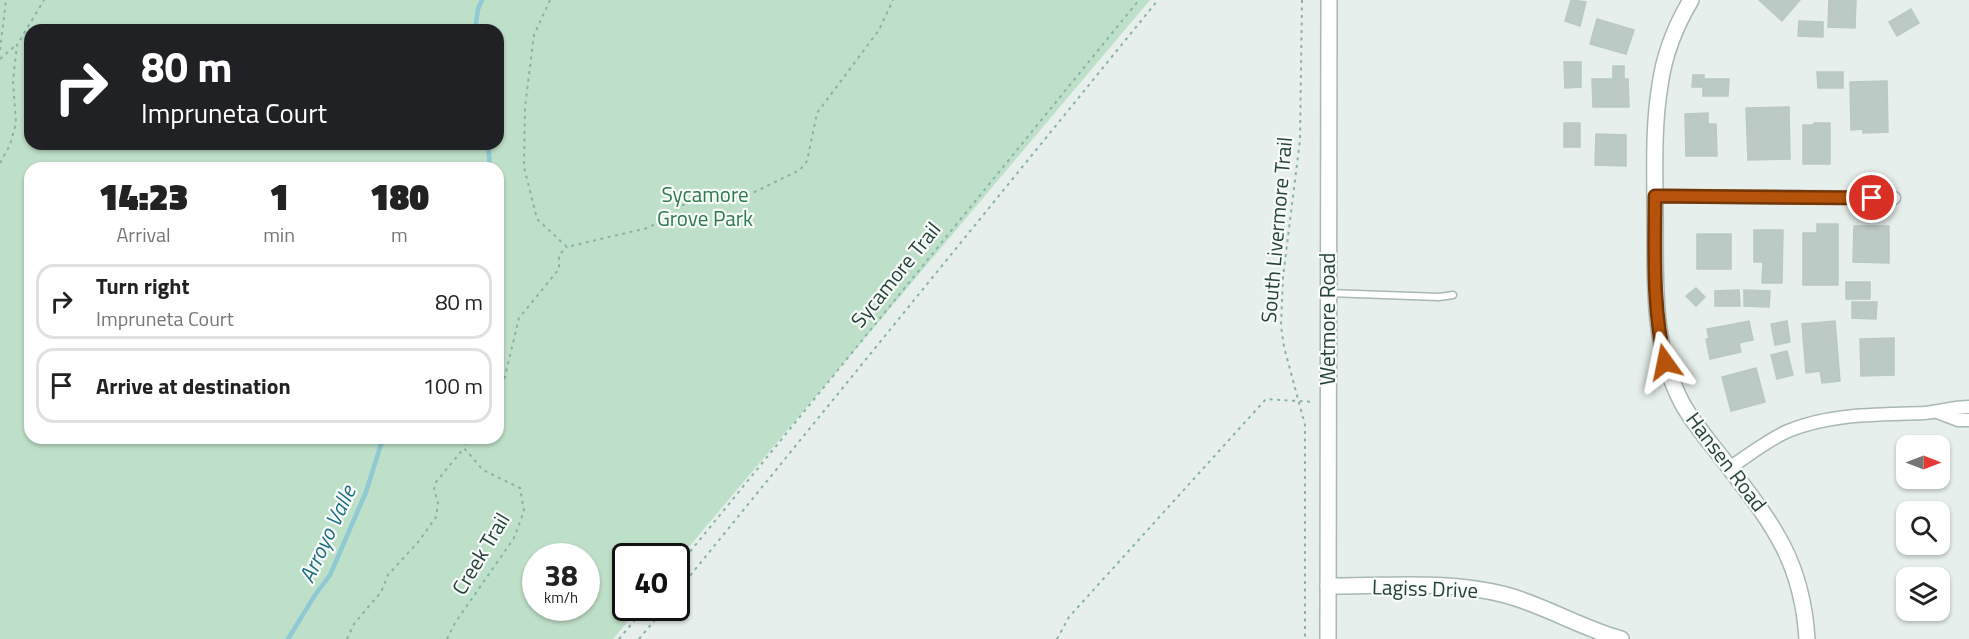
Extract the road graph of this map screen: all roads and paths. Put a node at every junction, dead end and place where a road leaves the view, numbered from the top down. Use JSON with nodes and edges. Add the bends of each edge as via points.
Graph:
{"nodes":[{"id":1,"x":6,"y":0,"type":"edge"},
{"id":2,"x":44,"y":0,"type":"edge"},
{"id":3,"x":549,"y":0,"type":"edge"},
{"id":4,"x":893,"y":0,"type":"edge"},
{"id":5,"x":1139,"y":0,"type":"edge"},
{"id":6,"x":1158,"y":0,"type":"edge"},
{"id":7,"x":1302,"y":0,"type":"edge"},
{"id":8,"x":1329,"y":0,"type":"edge"},
{"id":9,"x":1691,"y":0,"type":"edge"},
{"id":10,"x":29,"y":24,"type":"edge"},
{"id":11,"x":24,"y":32,"type":"edge"},
{"id":12,"x":16,"y":45,"type":"junction"},
{"id":13,"x":0,"y":50,"type":"edge"},
{"id":14,"x":0,"y":59,"type":"edge"},
{"id":15,"x":0,"y":163,"type":"edge"},
{"id":16,"x":1655,"y":196,"type":"junction"},
{"id":17,"x":1894,"y":198,"type":"dead end"},
{"id":18,"x":567,"y":247,"type":"junction"},
{"id":19,"x":1329,"y":293,"type":"junction"},
{"id":20,"x":1453,"y":295,"type":"dead end"},
{"id":21,"x":504,"y":381,"type":"edge"},
{"id":22,"x":1299,"y":401,"type":"junction"},
{"id":23,"x":1328,"y":402,"type":"junction"},
{"id":24,"x":1969,"y":407,"type":"edge"},
{"id":25,"x":1937,"y":412,"type":"junction"},
{"id":26,"x":1969,"y":420,"type":"edge"},
{"id":27,"x":466,"y":444,"type":"edge"},
{"id":28,"x":464,"y":448,"type":"junction"},
{"id":29,"x":1729,"y":468,"type":"junction"},
{"id":30,"x":690,"y":552,"type":"edge"},
{"id":31,"x":690,"y":576,"type":"edge"},
{"id":32,"x":1328,"y":586,"type":"junction"},
{"id":33,"x":634,"y":621,"type":"edge"},
{"id":34,"x":654,"y":621,"type":"edge"},
{"id":35,"x":347,"y":639,"type":"edge"},
{"id":36,"x":447,"y":639,"type":"edge"},
{"id":37,"x":619,"y":639,"type":"edge"},
{"id":38,"x":639,"y":639,"type":"edge"},
{"id":39,"x":1057,"y":639,"type":"edge"},
{"id":40,"x":1305,"y":639,"type":"edge"},
{"id":41,"x":1328,"y":639,"type":"edge"},
{"id":42,"x":1621,"y":639,"type":"edge"},
{"id":43,"x":1807,"y":639,"type":"edge"}],
"edges":[{"from":1,"to":13,"type":"path"},
{"from":2,"to":10,"type":"path"},
{"from":3,"to":18,"type":"path","via":[[534,34],[525,107],[524,166],[537,219]]},
{"from":4,"to":18,"type":"path","via":[[879,30],[817,113],[807,161],[800,170],[740,199],[706,197],[680,206],[666,219],[647,228]]},
{"from":5,"to":30,"type":"path","name":"Sycamore Trail"},
{"from":6,"to":31,"type":"path"},
{"from":7,"to":22,"type":"path","name":"South Livermore Trail","via":[[1300,140],[1281,326]]},
{"from":8,"to":19,"type":"street","name":"Wetmore Road"},
{"from":9,"to":16,"type":"street","name":"Hansen Road","via":[[1669,47],[1660,83]]},
{"from":11,"to":12,"type":"path"},
{"from":12,"to":14,"type":"path"},
{"from":12,"to":15,"type":"path","via":[[16,123]]},
{"from":16,"to":17,"type":"street"},
{"from":16,"to":29,"type":"street","name":"Hansen Road","via":[[1656,303],[1665,362],[1683,405]]},
{"from":18,"to":21,"type":"path","via":[[560,255],[559,269],[519,318]]},
{"from":19,"to":20,"type":"lane"},
{"from":19,"to":23,"type":"street","name":"Wetmore Road"},
{"from":22,"to":23,"type":"path"},
{"from":22,"to":39,"type":"path","via":[[1266,399],[1069,617]]},
{"from":22,"to":40,"type":"path","name":"South Livermore Trail","via":[[1305,425]]},
{"from":23,"to":32,"type":"street","name":"Wetmore Road"},
{"from":24,"to":25,"type":"street"},
{"from":25,"to":26,"type":"street"},
{"from":25,"to":29,"type":"street","via":[[1846,416],[1810,423],[1775,438]]},
{"from":27,"to":28,"type":"path"},
{"from":28,"to":35,"type":"path","via":[[436,482],[436,517],[388,575],[381,592],[354,624]]},
{"from":28,"to":36,"type":"path","name":"Creek Trail","via":[[483,470],[520,488],[524,511],[514,537]]},
{"from":29,"to":43,"type":"street","name":"Hansen Road","via":[[1762,510],[1789,557],[1804,610]]},
{"from":32,"to":41,"type":"street","name":"Wetmore Road"},
{"from":32,"to":42,"type":"street","name":"Lagiss Drive","via":[[1472,588],[1528,601],[1583,627]]},
{"from":33,"to":37,"type":"path"},
{"from":34,"to":38,"type":"path"}]}
